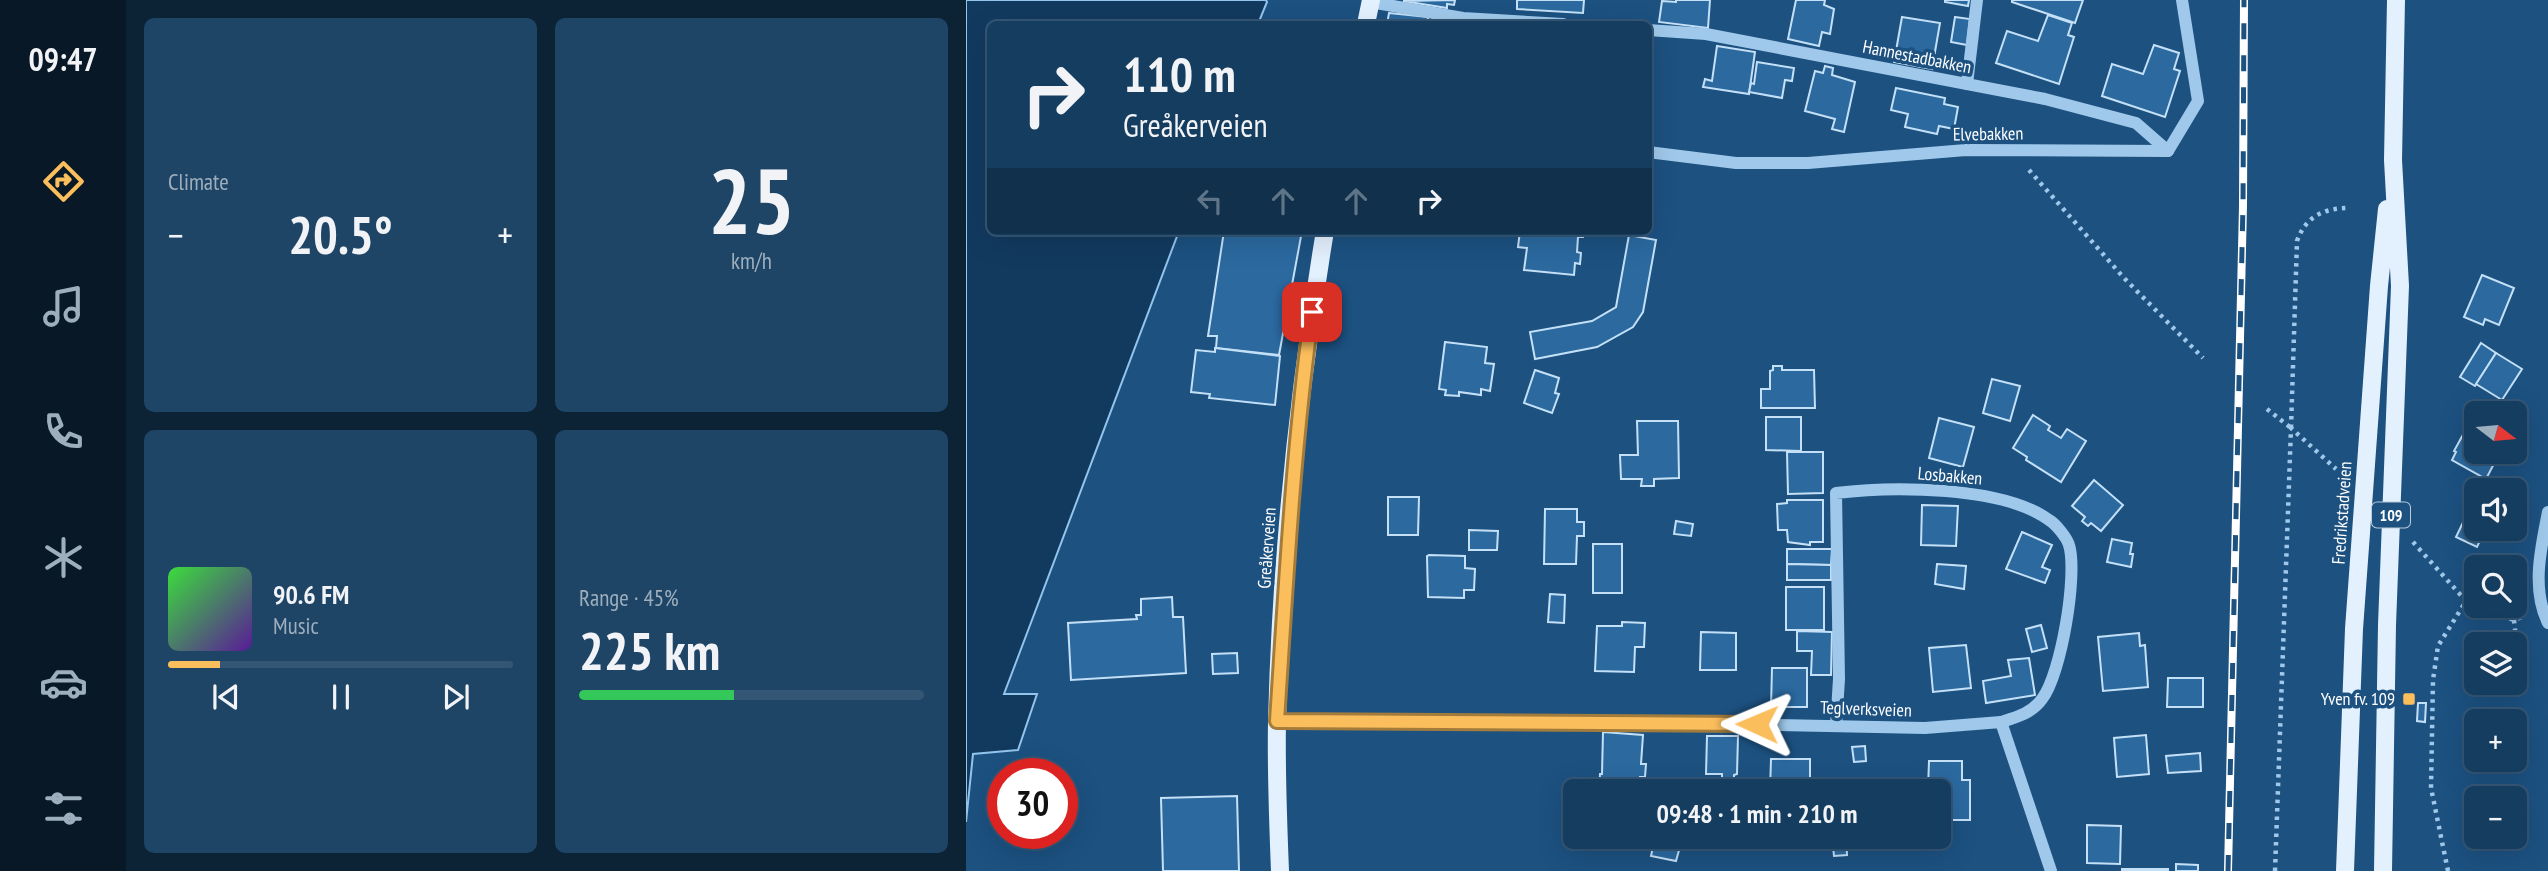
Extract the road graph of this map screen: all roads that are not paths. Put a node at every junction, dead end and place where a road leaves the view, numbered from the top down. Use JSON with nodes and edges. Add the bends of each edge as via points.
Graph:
{"nodes":[{"id":1,"x":1977,"y":0,"type":"edge"},
{"id":2,"x":2182,"y":0,"type":"edge"},
{"id":3,"x":2396,"y":0,"type":"edge"},
{"id":4,"x":1371,"y":1,"type":"edge"},
{"id":5,"x":1367,"y":21,"type":"edge"},
{"id":6,"x":1513,"y":21,"type":"edge"},
{"id":7,"x":1652,"y":30,"type":"edge"},
{"id":8,"x":1966,"y":84,"type":"junction"},
{"id":9,"x":2168,"y":151,"type":"junction"},
{"id":10,"x":1652,"y":152,"type":"edge"},
{"id":11,"x":2393,"y":160,"type":"junction"},
{"id":12,"x":1324,"y":235,"type":"edge"},
{"id":13,"x":2548,"y":512,"type":"edge"},
{"id":14,"x":2545,"y":617,"type":"edge"},
{"id":15,"x":1277,"y":721,"type":"junction"},
{"id":16,"x":2001,"y":722,"type":"junction"},
{"id":17,"x":1836,"y":726,"type":"junction"},
{"id":18,"x":1280,"y":871,"type":"edge"},
{"id":19,"x":2051,"y":871,"type":"edge"},
{"id":20,"x":2345,"y":871,"type":"edge"},
{"id":21,"x":2383,"y":871,"type":"edge"}],
"edges":[{"from":1,"to":8,"type":"street"},
{"from":2,"to":9,"type":"street","via":[[2198,101]]},
{"from":3,"to":11,"type":"main road","name":"Fredrikstadveien","number":"109"},
{"from":4,"to":5,"type":"main road"},
{"from":4,"to":6,"type":"street","via":[[1463,18]]},
{"from":7,"to":8,"type":"street","name":"Hannestadbakken","via":[[1706,34]]},
{"from":8,"to":9,"type":"street","name":"Hannestadbakken","via":[[2137,123]]},
{"from":9,"to":10,"type":"street","name":"Elvebakken","via":[[1966,150],[1808,163],[1748,163]]},
{"from":11,"to":20,"type":"main road","name":"Fredrikstadveien","number":"109","via":[[2379,286],[2354,629]]},
{"from":11,"to":21,"type":"main road","name":"Fredrikstadveien","number":"109","via":[[2400,286]]},
{"from":12,"to":15,"type":"main road","name":"Greåkerveien","via":[[1298,434]]},
{"from":13,"to":14,"type":"street","via":[[2539,585]]},
{"from":15,"to":17,"type":"street","name":"Teglverksveien"},
{"from":15,"to":18,"type":"main road","name":"Greåkerveien"},
{"from":16,"to":17,"type":"street","name":"Teglverksveien","via":[[1925,729]]},
{"from":16,"to":17,"type":"street","name":"Losbakken","via":[[2031,711],[2053,679],[2072,568],[2068,543],[2050,520],[2011,502],[1968,493],[1868,489],[1836,493]]},
{"from":16,"to":19,"type":"street"}]}
